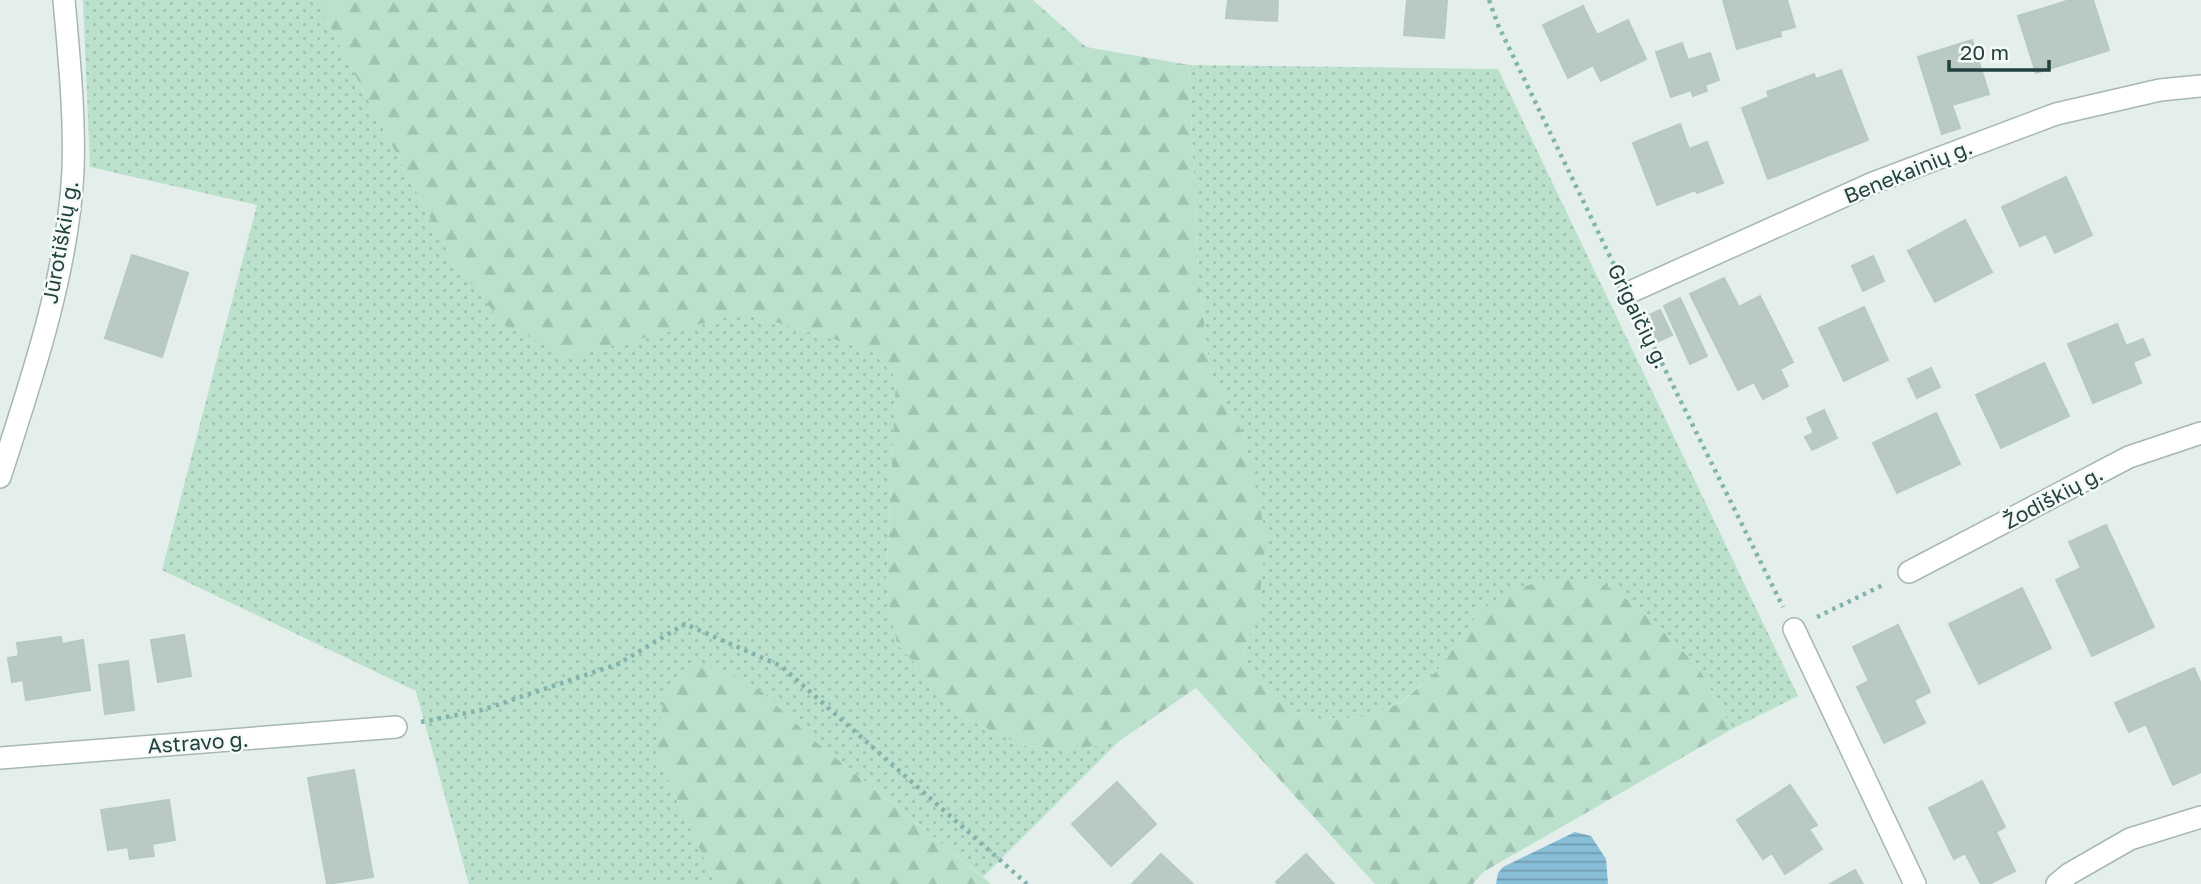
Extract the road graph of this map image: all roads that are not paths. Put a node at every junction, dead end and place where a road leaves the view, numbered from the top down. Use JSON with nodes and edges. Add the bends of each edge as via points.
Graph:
{"nodes":[{"id":1,"x":64,"y":0,"type":"edge"},
{"id":2,"x":2201,"y":86,"type":"edge"},
{"id":3,"x":1628,"y":293,"type":"road end"},
{"id":4,"x":2201,"y":433,"type":"edge"},
{"id":5,"x":0,"y":477,"type":"edge"},
{"id":6,"x":1909,"y":572,"type":"road end"},
{"id":7,"x":1794,"y":629,"type":"road end"},
{"id":8,"x":396,"y":727,"type":"road end"},
{"id":9,"x":0,"y":758,"type":"edge"},
{"id":10,"x":2201,"y":817,"type":"edge"},
{"id":11,"x":1915,"y":884,"type":"edge"},
{"id":12,"x":2057,"y":884,"type":"edge"}],
"edges":[{"from":1,"to":5,"type":"street","name":"Jūrotiškių g.","via":[[73,171],[65,238],[40,350]]},
{"from":2,"to":3,"type":"street","name":"Benekainių g.","via":[[2160,90],[2056,114],[1873,183]]},
{"from":4,"to":6,"type":"street","name":"Žodiškių g.","via":[[2129,457]]},
{"from":7,"to":11,"type":"street"},
{"from":8,"to":9,"type":"street","name":"Astravo g."},
{"from":10,"to":12,"type":"street","via":[[2130,839]]}]}
